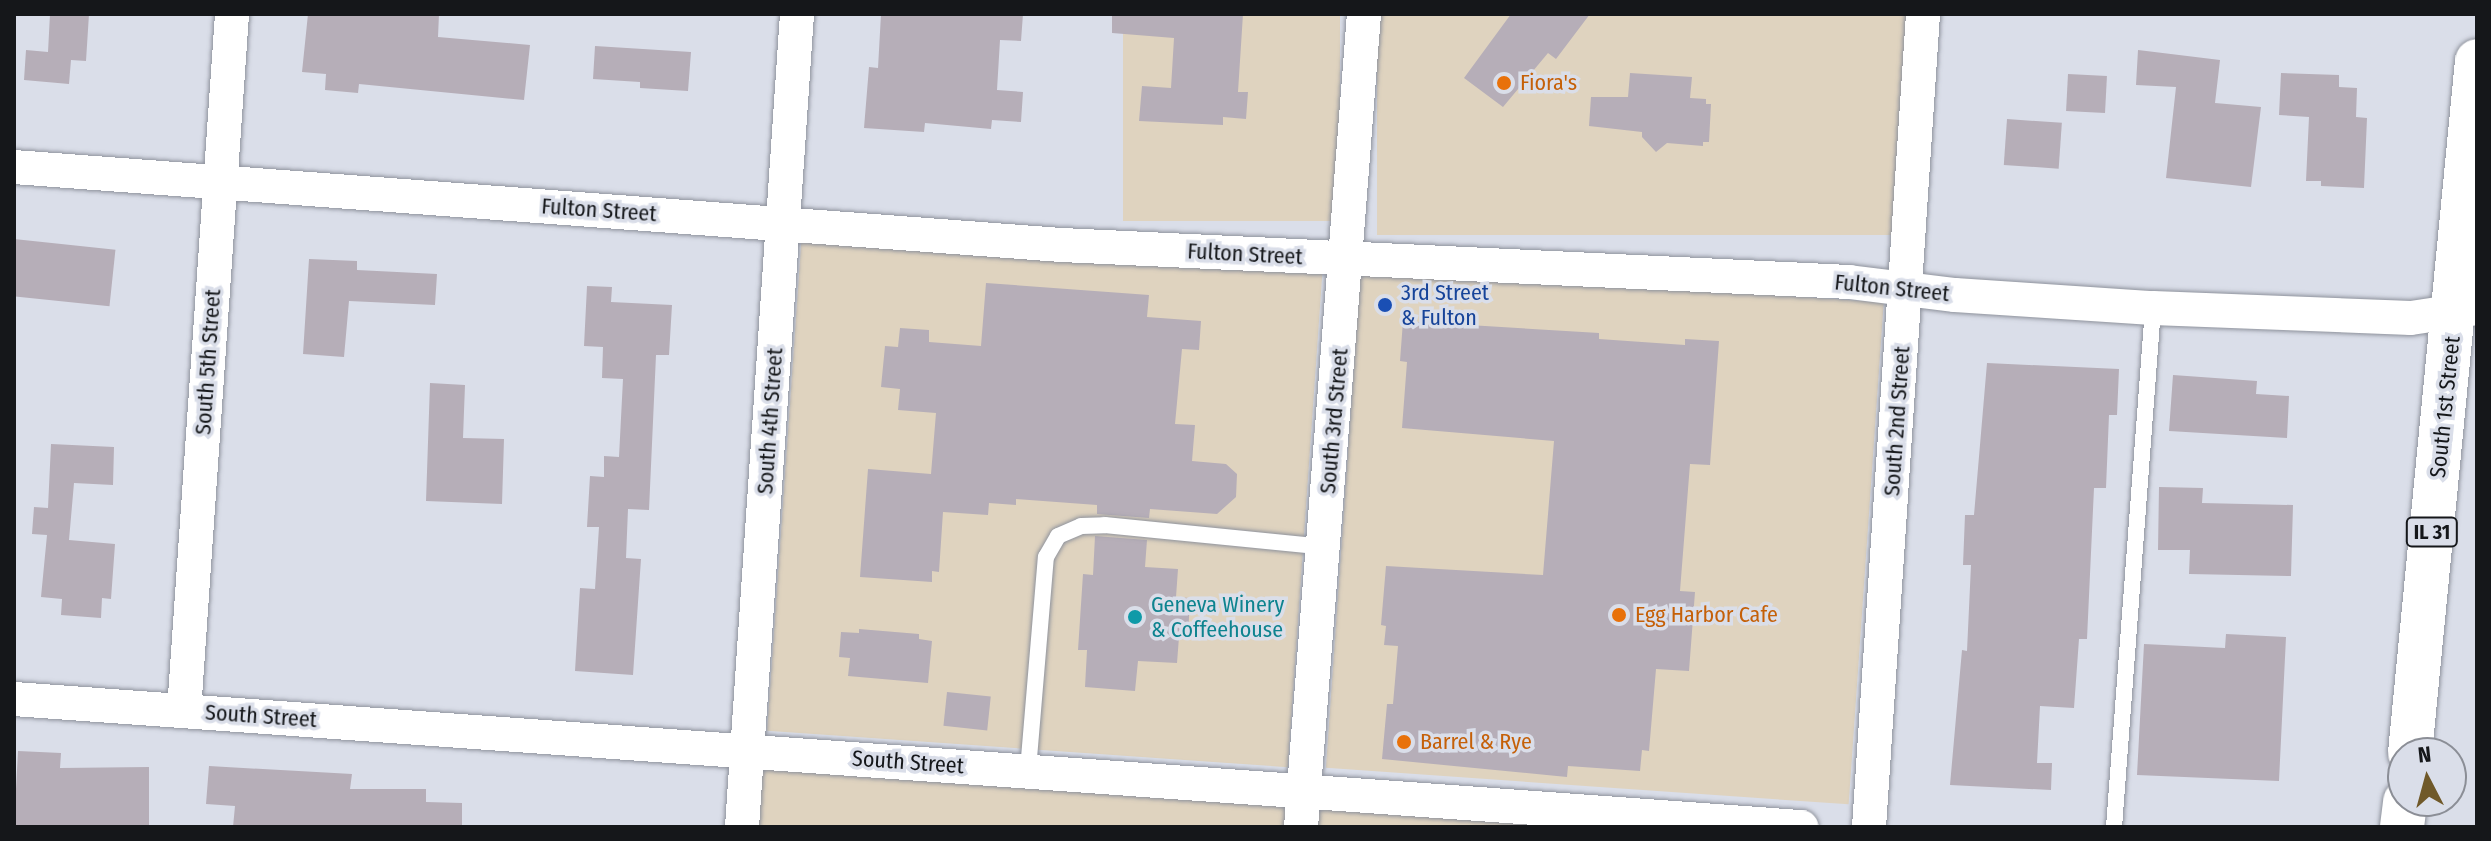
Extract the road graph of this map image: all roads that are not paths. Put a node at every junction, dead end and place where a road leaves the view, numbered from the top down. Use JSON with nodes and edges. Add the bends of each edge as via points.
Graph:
{"nodes":[{"id":1,"x":232,"y":14,"type":"edge"},
{"id":2,"x":797,"y":14,"type":"edge"},
{"id":3,"x":1364,"y":14,"type":"edge"},
{"id":4,"x":1923,"y":14,"type":"edge"},
{"id":5,"x":2477,"y":61,"type":"edge"},
{"id":6,"x":14,"y":167,"type":"edge"},
{"id":7,"x":221,"y":181,"type":"junction"},
{"id":8,"x":783,"y":224,"type":"junction"},
{"id":9,"x":1347,"y":258,"type":"junction"},
{"id":10,"x":1906,"y":289,"type":"junction"},
{"id":11,"x":2153,"y":308,"type":"junction"},
{"id":12,"x":2466,"y":309,"type":"edge"},
{"id":13,"x":1324,"y":547,"type":"junction"},
{"id":14,"x":14,"y":699,"type":"edge"},
{"id":15,"x":184,"y":711,"type":"junction"},
{"id":16,"x":2412,"y":737,"type":"edge"},
{"id":17,"x":747,"y":751,"type":"junction"},
{"id":18,"x":1028,"y":770,"type":"junction"},
{"id":19,"x":1304,"y":792,"type":"junction"},
{"id":20,"x":742,"y":827,"type":"edge"},
{"id":21,"x":1301,"y":827,"type":"edge"},
{"id":22,"x":1801,"y":827,"type":"edge"},
{"id":23,"x":1869,"y":827,"type":"edge"},
{"id":24,"x":2114,"y":827,"type":"edge"}],
"edges":[{"from":1,"to":7,"type":"street","name":"South 5th Street"},
{"from":2,"to":8,"type":"street","name":"South 4th Street"},
{"from":3,"to":9,"type":"street","name":"South 3rd Street"},
{"from":4,"to":10,"type":"street","name":"South 2nd Street"},
{"from":5,"to":12,"type":"main road","name":"South 1st Street","number":"IL 31"},
{"from":6,"to":7,"type":"street","name":"Fulton Street"},
{"from":7,"to":8,"type":"street","name":"Fulton Street"},
{"from":7,"to":15,"type":"street","name":"South 5th Street"},
{"from":8,"to":9,"type":"street","name":"Fulton Street","via":[[1062,245]]},
{"from":8,"to":17,"type":"street","name":"South 4th Street"},
{"from":9,"to":10,"type":"street","name":"Fulton Street"},
{"from":9,"to":13,"type":"street","name":"South 3rd Street"},
{"from":10,"to":11,"type":"street","name":"Fulton Street"},
{"from":10,"to":23,"type":"street","name":"South 2nd Street"},
{"from":11,"to":12,"type":"street","name":"Fulton Street","via":[[2411,318]]},
{"from":11,"to":24,"type":"lane"},
{"from":12,"to":16,"type":"main road","name":"South 1st Street","number":"IL 31"},
{"from":13,"to":18,"type":"lane","via":[[1105,525],[1081,526],[1058,536],[1046,557]]},
{"from":13,"to":19,"type":"street","name":"South 3rd Street"},
{"from":14,"to":15,"type":"street","name":"South Street"},
{"from":15,"to":17,"type":"street","name":"South Street"},
{"from":17,"to":18,"type":"street","name":"South Street"},
{"from":17,"to":20,"type":"street","name":"South 4th Street"},
{"from":18,"to":19,"type":"street","name":"South Street"},
{"from":19,"to":21,"type":"street","name":"South 3rd Street"},
{"from":19,"to":22,"type":"street","name":"South Street"}]}
